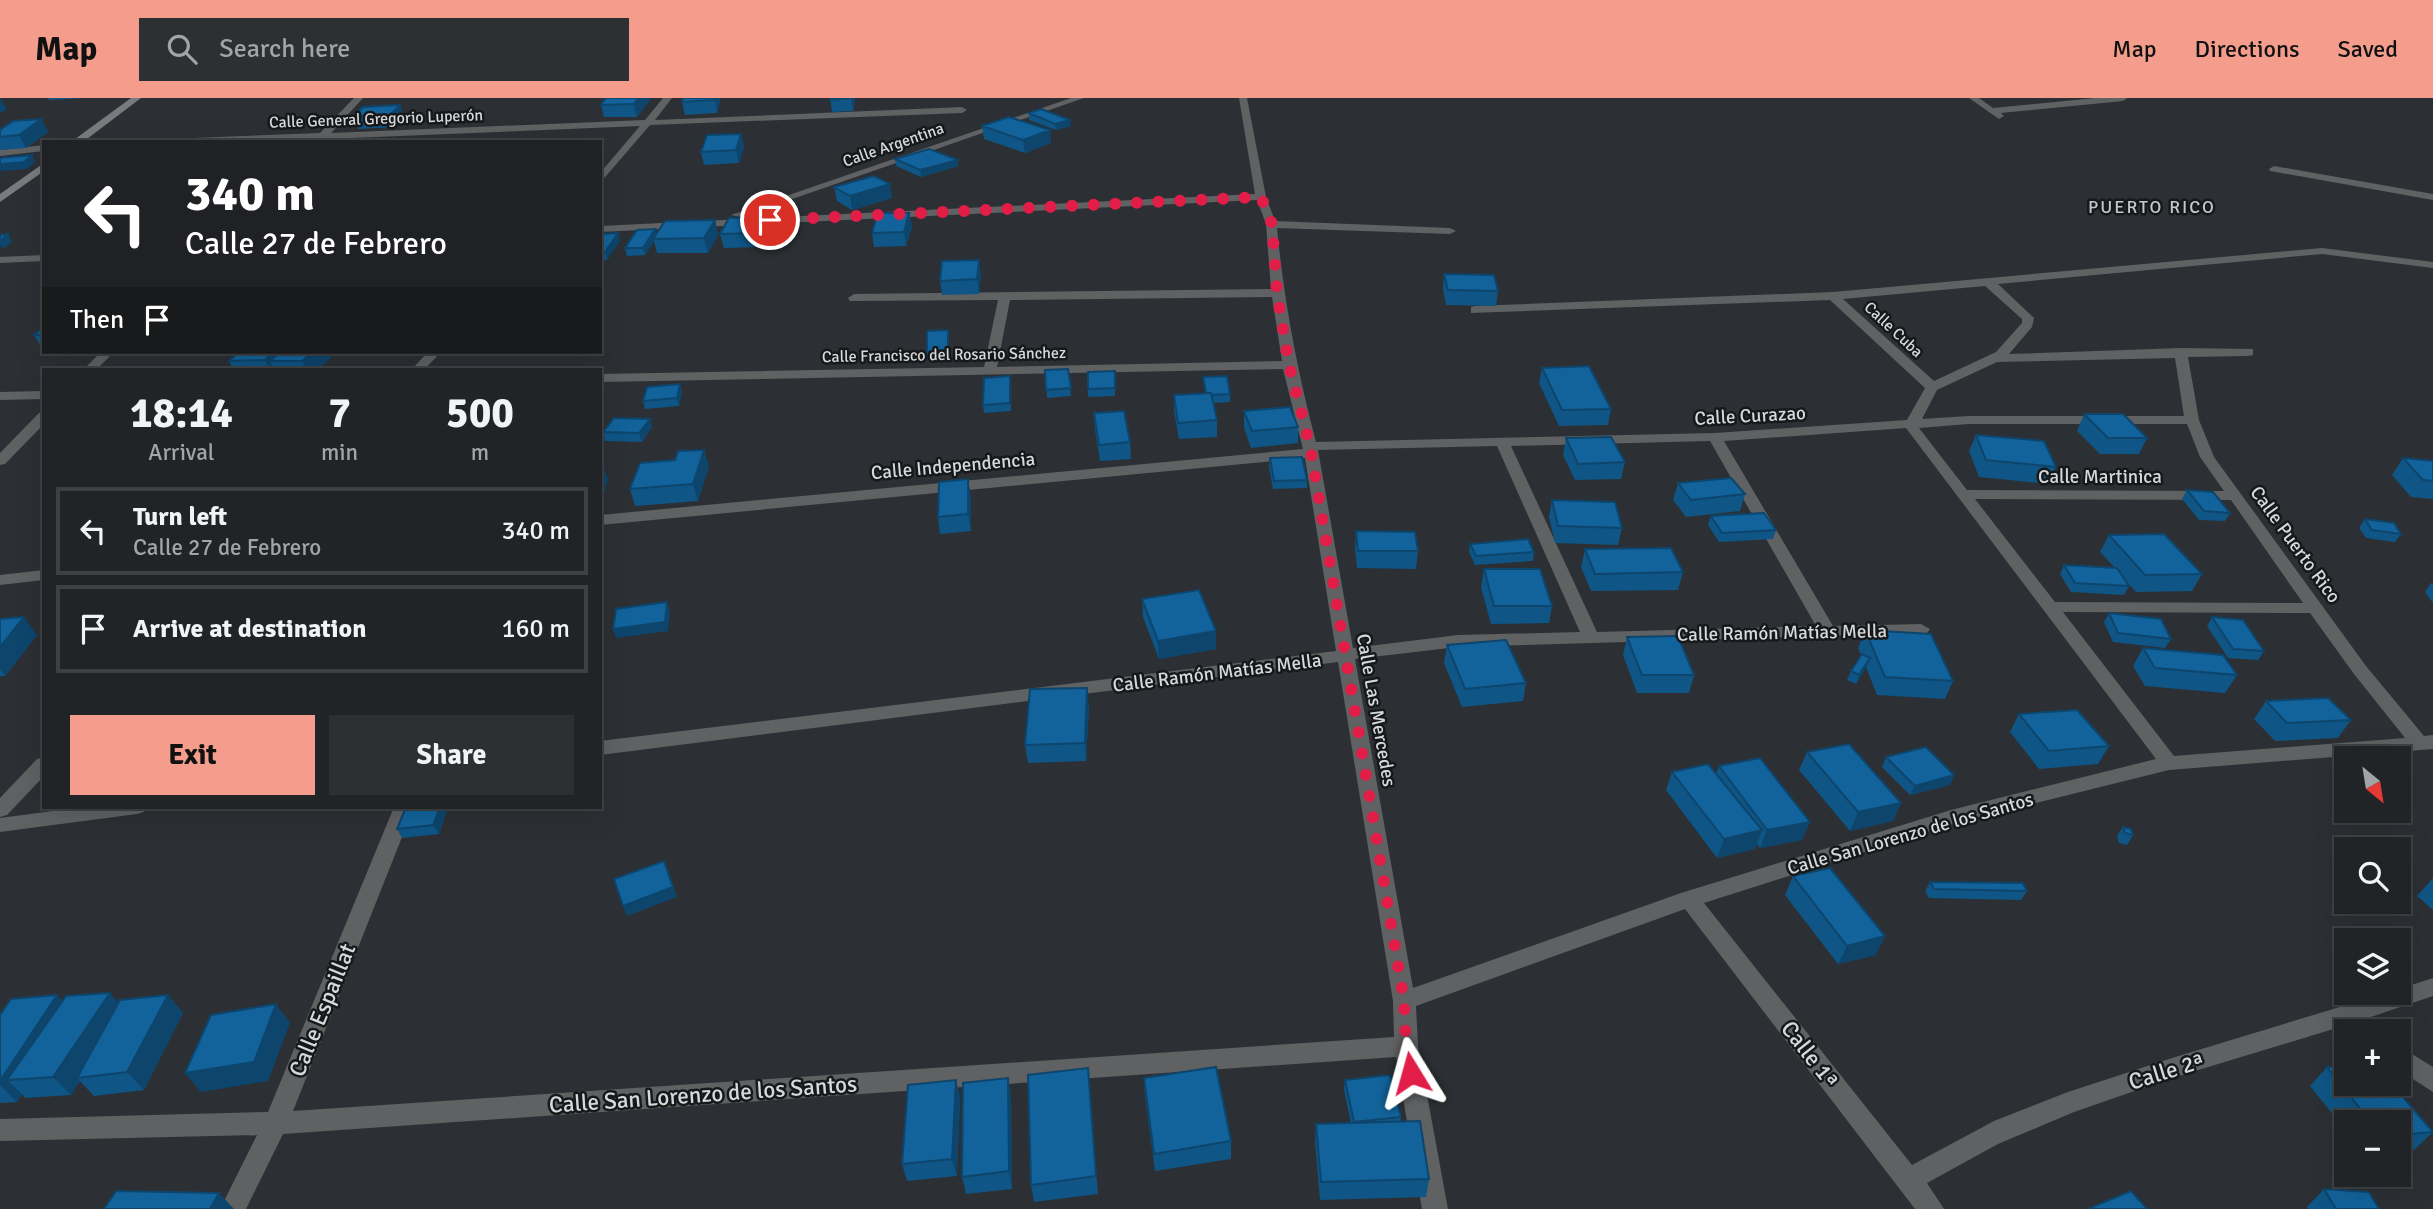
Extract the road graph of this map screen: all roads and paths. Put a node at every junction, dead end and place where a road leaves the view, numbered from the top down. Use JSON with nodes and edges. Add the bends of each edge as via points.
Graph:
{"nodes":[{"id":1,"x":137,"y":98,"type":"edge"},
{"id":2,"x":359,"y":98,"type":"edge"},
{"id":3,"x":668,"y":98,"type":"edge"},
{"id":4,"x":952,"y":98,"type":"edge"},
{"id":5,"x":1080,"y":98,"type":"edge"},
{"id":6,"x":1242,"y":98,"type":"edge"},
{"id":7,"x":1973,"y":98,"type":"edge"},
{"id":8,"x":2123,"y":98,"type":"edge"},
{"id":9,"x":1991,"y":111,"type":"junction"},
{"id":10,"x":975,"y":119,"type":"junction"},
{"id":11,"x":2005,"y":120,"type":"dead end"},
{"id":12,"x":647,"y":123,"type":"junction"},
{"id":13,"x":319,"y":139,"type":"edge"},
{"id":14,"x":79,"y":140,"type":"edge"},
{"id":15,"x":269,"y":140,"type":"edge"},
{"id":16,"x":42,"y":148,"type":"edge"},
{"id":17,"x":0,"y":153,"type":"edge"},
{"id":18,"x":42,"y":168,"type":"edge"},
{"id":19,"x":2274,"y":169,"type":"dead end"},
{"id":20,"x":602,"y":178,"type":"edge"},
{"id":21,"x":1261,"y":197,"type":"junction"},
{"id":22,"x":2433,"y":197,"type":"edge"},
{"id":23,"x":0,"y":200,"type":"edge"},
{"id":24,"x":716,"y":222,"type":"junction"},
{"id":25,"x":1272,"y":224,"type":"junction"},
{"id":26,"x":602,"y":229,"type":"edge"},
{"id":27,"x":1450,"y":231,"type":"dead end"},
{"id":28,"x":42,"y":258,"type":"edge"},
{"id":29,"x":0,"y":260,"type":"edge"},
{"id":30,"x":2433,"y":265,"type":"edge"},
{"id":31,"x":1986,"y":280,"type":"junction"},
{"id":32,"x":1277,"y":293,"type":"junction"},
{"id":33,"x":1005,"y":295,"type":"junction"},
{"id":34,"x":1833,"y":296,"type":"junction"},
{"id":35,"x":854,"y":298,"type":"dead end"},
{"id":36,"x":1475,"y":310,"type":"dead end"},
{"id":37,"x":2181,"y":352,"type":"junction"},
{"id":38,"x":2248,"y":352,"type":"dead end"},
{"id":39,"x":106,"y":354,"type":"edge"},
{"id":40,"x":433,"y":354,"type":"edge"},
{"id":41,"x":1996,"y":358,"type":"junction"},
{"id":42,"x":1289,"y":365,"type":"junction"},
{"id":43,"x":91,"y":368,"type":"edge"},
{"id":44,"x":419,"y":368,"type":"edge"},
{"id":45,"x":990,"y":370,"type":"junction"},
{"id":46,"x":602,"y":378,"type":"edge"},
{"id":47,"x":1932,"y":387,"type":"junction"},
{"id":48,"x":42,"y":395,"type":"edge"},
{"id":49,"x":0,"y":396,"type":"edge"},
{"id":50,"x":42,"y":418,"type":"edge"},
{"id":51,"x":2192,"y":419,"type":"junction"},
{"id":52,"x":1911,"y":426,"type":"junction"},
{"id":53,"x":1715,"y":438,"type":"junction"},
{"id":54,"x":1502,"y":441,"type":"junction"},
{"id":55,"x":1310,"y":450,"type":"junction"},
{"id":56,"x":0,"y":461,"type":"edge"},
{"id":57,"x":1964,"y":494,"type":"junction"},
{"id":58,"x":2236,"y":496,"type":"junction"},
{"id":59,"x":602,"y":520,"type":"edge"},
{"id":60,"x":42,"y":575,"type":"edge"},
{"id":61,"x":0,"y":580,"type":"edge"},
{"id":62,"x":2050,"y":607,"type":"junction"},
{"id":63,"x":2317,"y":608,"type":"junction"},
{"id":64,"x":1921,"y":629,"type":"dead end"},
{"id":65,"x":1827,"y":630,"type":"junction"},
{"id":66,"x":1590,"y":636,"type":"junction"},
{"id":67,"x":1347,"y":656,"type":"junction"},
{"id":68,"x":2426,"y":741,"type":"edge"},
{"id":69,"x":602,"y":748,"type":"edge"},
{"id":70,"x":2169,"y":763,"type":"junction"},
{"id":71,"x":42,"y":766,"type":"edge"},
{"id":72,"x":122,"y":809,"type":"edge"},
{"id":73,"x":403,"y":809,"type":"edge"},
{"id":74,"x":0,"y":810,"type":"edge"},
{"id":75,"x":0,"y":825,"type":"edge"},
{"id":76,"x":1689,"y":900,"type":"junction"},
{"id":77,"x":2433,"y":987,"type":"edge"},
{"id":78,"x":1404,"y":1001,"type":"junction"},
{"id":79,"x":2366,"y":1019,"type":"edge"},
{"id":80,"x":2334,"y":1029,"type":"edge"},
{"id":81,"x":1406,"y":1046,"type":"junction"},
{"id":82,"x":2411,"y":1065,"type":"edge"},
{"id":83,"x":2433,"y":1081,"type":"edge"},
{"id":84,"x":276,"y":1123,"type":"junction"},
{"id":85,"x":0,"y":1130,"type":"edge"},
{"id":86,"x":1908,"y":1180,"type":"junction"},
{"id":87,"x":233,"y":1209,"type":"edge"},
{"id":88,"x":1435,"y":1209,"type":"edge"},
{"id":89,"x":1931,"y":1209,"type":"edge"}],
"edges":[{"from":1,"to":14,"type":"main road"},
{"from":2,"to":13,"type":"street"},
{"from":3,"to":12,"type":"street"},
{"from":4,"to":10,"type":"street"},
{"from":5,"to":10,"type":"street","name":"Calle Argentina"},
{"from":6,"to":21,"type":"street","name":"Calle Las Mercedes"},
{"from":7,"to":9,"type":"street"},
{"from":8,"to":9,"type":"street"},
{"from":9,"to":11,"type":"street"},
{"from":10,"to":12,"type":"street","name":"Calle General Gregorio Luperón"},
{"from":10,"to":24,"type":"street","name":"Calle Argentina"},
{"from":12,"to":13,"type":"street","name":"Calle General Gregorio Luperón"},
{"from":12,"to":20,"type":"street"},
{"from":13,"to":15,"type":"street","name":"Calle General Gregorio Luperón"},
{"from":16,"to":17,"type":"street"},
{"from":18,"to":23,"type":"main road"},
{"from":19,"to":22,"type":"street"},
{"from":21,"to":24,"type":"street"},
{"from":21,"to":25,"type":"street","name":"Calle Las Mercedes"},
{"from":24,"to":26,"type":"street"},
{"from":25,"to":27,"type":"street"},
{"from":25,"to":32,"type":"street","name":"Calle Las Mercedes"},
{"from":28,"to":29,"type":"street"},
{"from":30,"to":31,"type":"street","via":[[2322,251]]},
{"from":31,"to":34,"type":"street"},
{"from":31,"to":41,"type":"street","via":[[2029,322]]},
{"from":32,"to":33,"type":"street"},
{"from":32,"to":42,"type":"street","name":"Calle Las Mercedes"},
{"from":33,"to":35,"type":"street"},
{"from":33,"to":45,"type":"street"},
{"from":34,"to":36,"type":"street"},
{"from":34,"to":47,"type":"street","name":"Calle Cuba"},
{"from":37,"to":38,"type":"street"},
{"from":37,"to":41,"type":"street"},
{"from":37,"to":51,"type":"street","name":"Calle Puerto Rico"},
{"from":39,"to":43,"type":"street"},
{"from":40,"to":44,"type":"street"},
{"from":41,"to":47,"type":"street"},
{"from":42,"to":45,"type":"street","name":"Calle Francisco del Rosario Sánchez"},
{"from":42,"to":55,"type":"street","name":"Calle Las Mercedes"},
{"from":45,"to":46,"type":"street","name":"Calle Francisco del Rosario Sánchez"},
{"from":47,"to":52,"type":"street"},
{"from":48,"to":49,"type":"street"},
{"from":50,"to":56,"type":"street"},
{"from":51,"to":52,"type":"street","name":"Calle Curazao","via":[[1969,420]]},
{"from":51,"to":58,"type":"street","name":"Calle Puerto Rico","via":[[2207,457]]},
{"from":52,"to":53,"type":"street","name":"Calle Curazao"},
{"from":52,"to":57,"type":"street"},
{"from":53,"to":54,"type":"street","name":"Calle Curazao"},
{"from":53,"to":65,"type":"street"},
{"from":54,"to":55,"type":"street","name":"Calle Curazao"},
{"from":54,"to":66,"type":"street"},
{"from":55,"to":59,"type":"street","name":"Calle Independencia"},
{"from":55,"to":67,"type":"street","name":"Calle Las Mercedes"},
{"from":57,"to":58,"type":"street","name":"Calle Martinica"},
{"from":57,"to":62,"type":"street"},
{"from":58,"to":63,"type":"street","name":"Calle Puerto Rico"},
{"from":60,"to":61,"type":"street"},
{"from":62,"to":63,"type":"street"},
{"from":62,"to":70,"type":"street"},
{"from":63,"to":68,"type":"street","name":"Calle Puerto Rico","via":[[2360,670]]},
{"from":64,"to":65,"type":"street","name":"Calle Ramón Matías Mella"},
{"from":65,"to":66,"type":"street","name":"Calle Ramón Matías Mella"},
{"from":66,"to":67,"type":"street","name":"Calle Ramón Matías Mella","via":[[1458,641]]},
{"from":67,"to":69,"type":"street","name":"Calle Ramón Matías Mella"},
{"from":67,"to":78,"type":"street","name":"Calle Las Mercedes"},
{"from":68,"to":70,"type":"street","name":"Calle San Lorenzo de los Santos"},
{"from":70,"to":76,"type":"street","name":"Calle San Lorenzo de los Santos","via":[[1958,816]]},
{"from":71,"to":74,"type":"street"},
{"from":72,"to":75,"type":"street"},
{"from":73,"to":84,"type":"street","name":"Calle Espaillat"},
{"from":76,"to":78,"type":"street","name":"Calle San Lorenzo de los Santos"},
{"from":76,"to":86,"type":"street","name":"Calle 1ª"},
{"from":77,"to":79,"type":"street","name":"Calle 2ª"},
{"from":78,"to":81,"type":"street","name":"Calle Las Mercedes"},
{"from":80,"to":86,"type":"street","name":"Calle 2ª","via":[[2127,1082],[2014,1124]]},
{"from":81,"to":84,"type":"street","name":"Calle San Lorenzo de los Santos"},
{"from":81,"to":88,"type":"street","name":"Calle Las Mercedes"},
{"from":82,"to":83,"type":"street"},
{"from":84,"to":85,"type":"street","name":"Calle San Lorenzo de los Santos"},
{"from":84,"to":87,"type":"street","name":"Calle Espaillat"},
{"from":86,"to":89,"type":"street","name":"Calle 1ª"}]}
